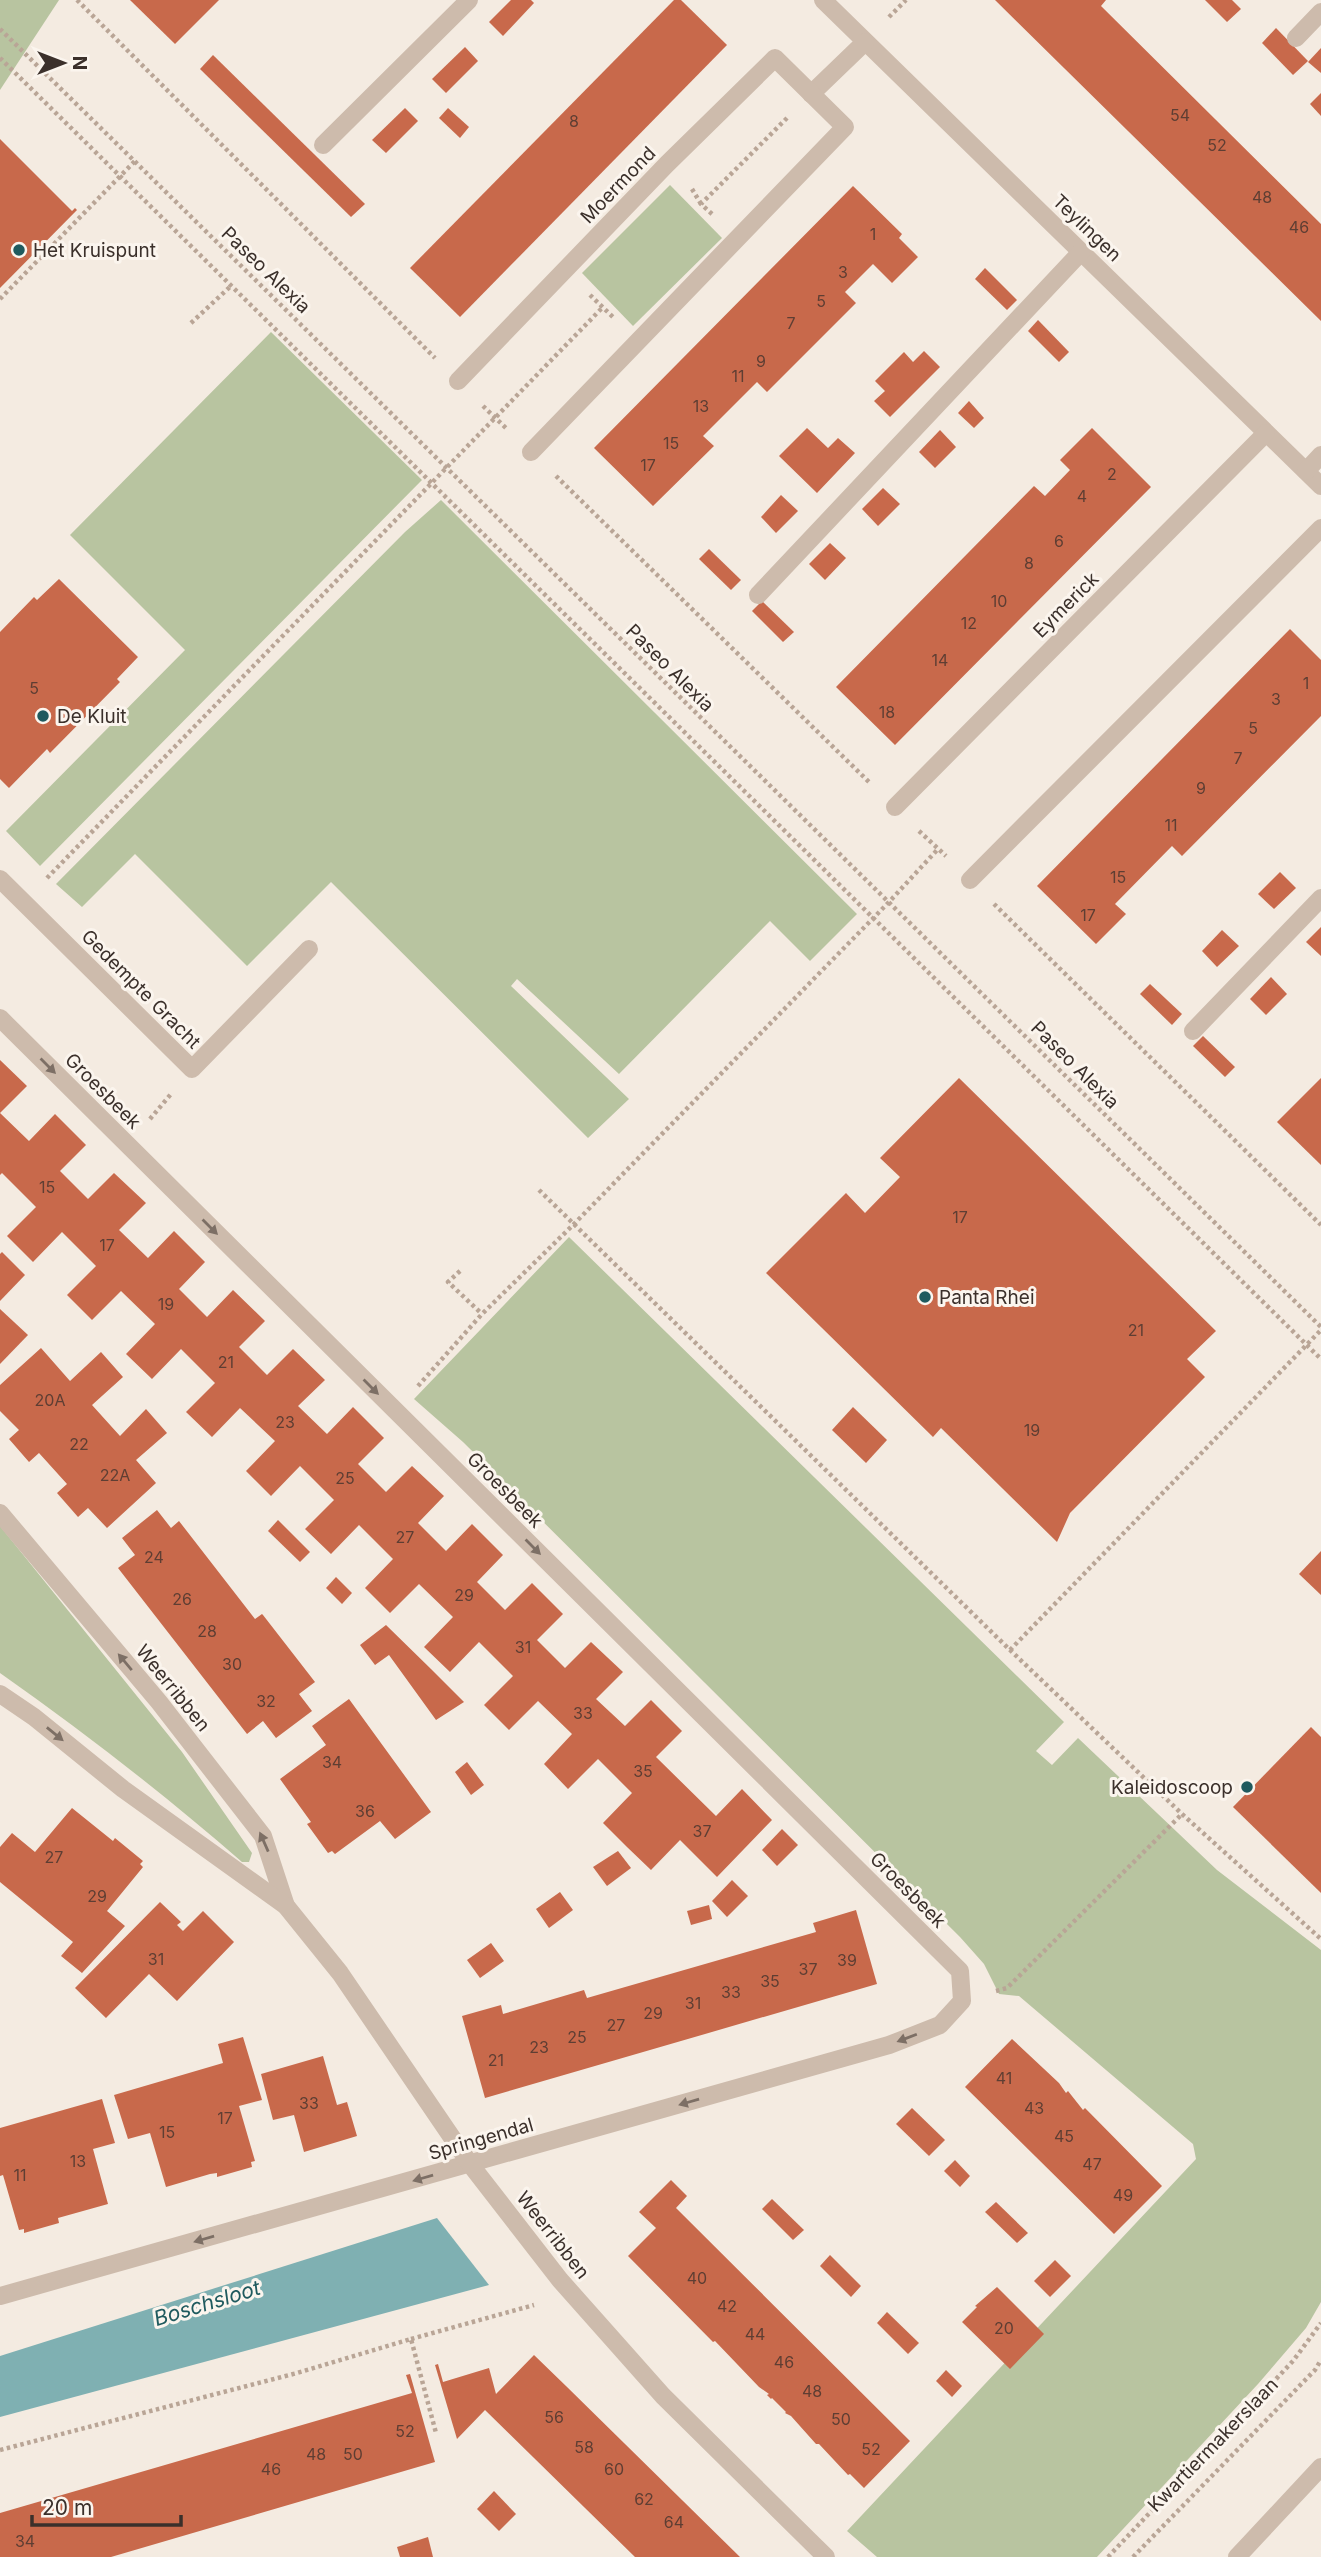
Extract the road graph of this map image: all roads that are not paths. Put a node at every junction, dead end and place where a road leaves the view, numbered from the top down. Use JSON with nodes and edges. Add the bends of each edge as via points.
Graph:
{"nodes":[{"id":1,"x":469,"y":0,"type":"edge"},
{"id":2,"x":823,"y":0,"type":"edge"},
{"id":3,"x":1321,"y":12,"type":"edge"},
{"id":4,"x":1296,"y":38,"type":"dead end"},
{"id":5,"x":866,"y":42,"type":"junction"},
{"id":6,"x":811,"y":94,"type":"junction"},
{"id":7,"x":323,"y":145,"type":"dead end"},
{"id":8,"x":1081,"y":252,"type":"junction"},
{"id":9,"x":458,"y":381,"type":"road end"},
{"id":10,"x":1266,"y":433,"type":"junction"},
{"id":11,"x":531,"y":452,"type":"road end"},
{"id":12,"x":1321,"y":455,"type":"edge"},
{"id":13,"x":1306,"y":471,"type":"junction"},
{"id":14,"x":1321,"y":486,"type":"edge"},
{"id":15,"x":1321,"y":527,"type":"edge"},
{"id":16,"x":758,"y":594,"type":"dead end"},
{"id":17,"x":895,"y":807,"type":"road end"},
{"id":18,"x":0,"y":879,"type":"edge"},
{"id":19,"x":970,"y":880,"type":"road end"},
{"id":20,"x":1321,"y":898,"type":"edge"},
{"id":21,"x":309,"y":949,"type":"dead end"},
{"id":22,"x":0,"y":1018,"type":"edge"},
{"id":23,"x":1193,"y":1031,"type":"dead end"},
{"id":24,"x":0,"y":1513,"type":"edge"},
{"id":25,"x":0,"y":1694,"type":"edge"},
{"id":26,"x":286,"y":1906,"type":"junction"},
{"id":27,"x":962,"y":2001,"type":"joint"},
{"id":28,"x":470,"y":2164,"type":"junction"},
{"id":29,"x":0,"y":2297,"type":"edge"},
{"id":30,"x":1320,"y":2469,"type":"edge"},
{"id":31,"x":826,"y":2557,"type":"edge"},
{"id":32,"x":1237,"y":2557,"type":"edge"}],
"edges":[{"from":1,"to":7,"type":"street"},
{"from":2,"to":5,"type":"street","name":"Teylingen"},
{"from":3,"to":4,"type":"street"},
{"from":5,"to":6,"type":"street"},
{"from":5,"to":8,"type":"street","name":"Teylingen"},
{"from":6,"to":9,"type":"street","name":"Moermond","via":[[775,58]]},
{"from":6,"to":11,"type":"street","name":"Moermond","via":[[845,127]]},
{"from":8,"to":10,"type":"street","name":"Teylingen"},
{"from":8,"to":16,"type":"street"},
{"from":10,"to":13,"type":"street","name":"Teylingen"},
{"from":10,"to":17,"type":"street","name":"Eymerick"},
{"from":12,"to":13,"type":"street"},
{"from":13,"to":14,"type":"street","name":"Teylingen"},
{"from":15,"to":19,"type":"street"},
{"from":18,"to":21,"type":"street","name":"Gedempte Gracht","via":[[192,1069]]},
{"from":20,"to":23,"type":"street"},
{"from":22,"to":27,"type":"street","name":"Groesbeek","one_way":true,"via":[[960,1971]]},
{"from":26,"to":24,"type":"street","name":"Weerribben","one_way":true,"via":[[263,1836],[159,1702]]},
{"from":25,"to":26,"type":"street","name":"Weerribben","one_way":true,"via":[[122,1789]]},
{"from":26,"to":28,"type":"street","name":"Weerribben","via":[[340,1973]]},
{"from":27,"to":28,"type":"street","name":"Springendal","one_way":true,"via":[[940,2025],[889,2045]]},
{"from":28,"to":29,"type":"street","name":"Springendal","one_way":true},
{"from":28,"to":31,"type":"street","name":"Weerribben","via":[[560,2280],[663,2396]]},
{"from":30,"to":32,"type":"street"}]}
